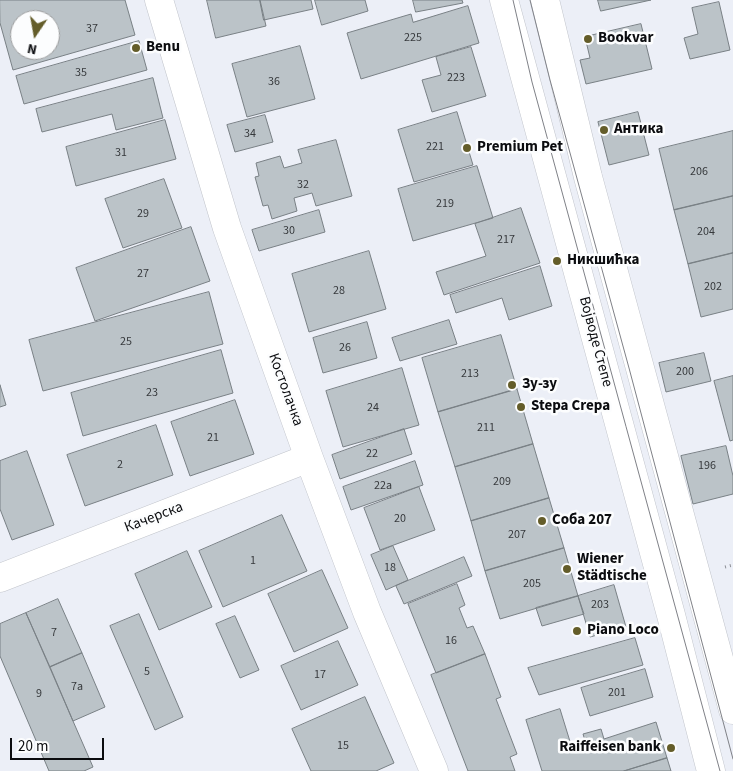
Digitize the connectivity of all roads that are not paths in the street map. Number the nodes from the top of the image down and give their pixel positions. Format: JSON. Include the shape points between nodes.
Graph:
{"nodes":[{"id":1,"x":159,"y":0,"type":"edge"},
{"id":2,"x":504,"y":0,"type":"edge"},
{"id":3,"x":545,"y":0,"type":"edge"},
{"id":4,"x":309,"y":458,"type":"junction"},
{"id":5,"x":0,"y":578,"type":"edge"},
{"id":6,"x":733,"y":710,"type":"edge"},
{"id":7,"x":434,"y":771,"type":"edge"},
{"id":8,"x":710,"y":771,"type":"edge"}],
"edges":[{"from":1,"to":4,"type":"main road","name":"Костолачка","via":[[227,228]]},
{"from":2,"to":8,"type":"main road","name":"Војводе Степе"},
{"from":3,"to":6,"type":"main road","via":[[588,178]]},
{"from":4,"to":5,"type":"main road","name":"Качерска"},
{"from":4,"to":7,"type":"main road","name":"Костолачка","via":[[367,612]]}]}
